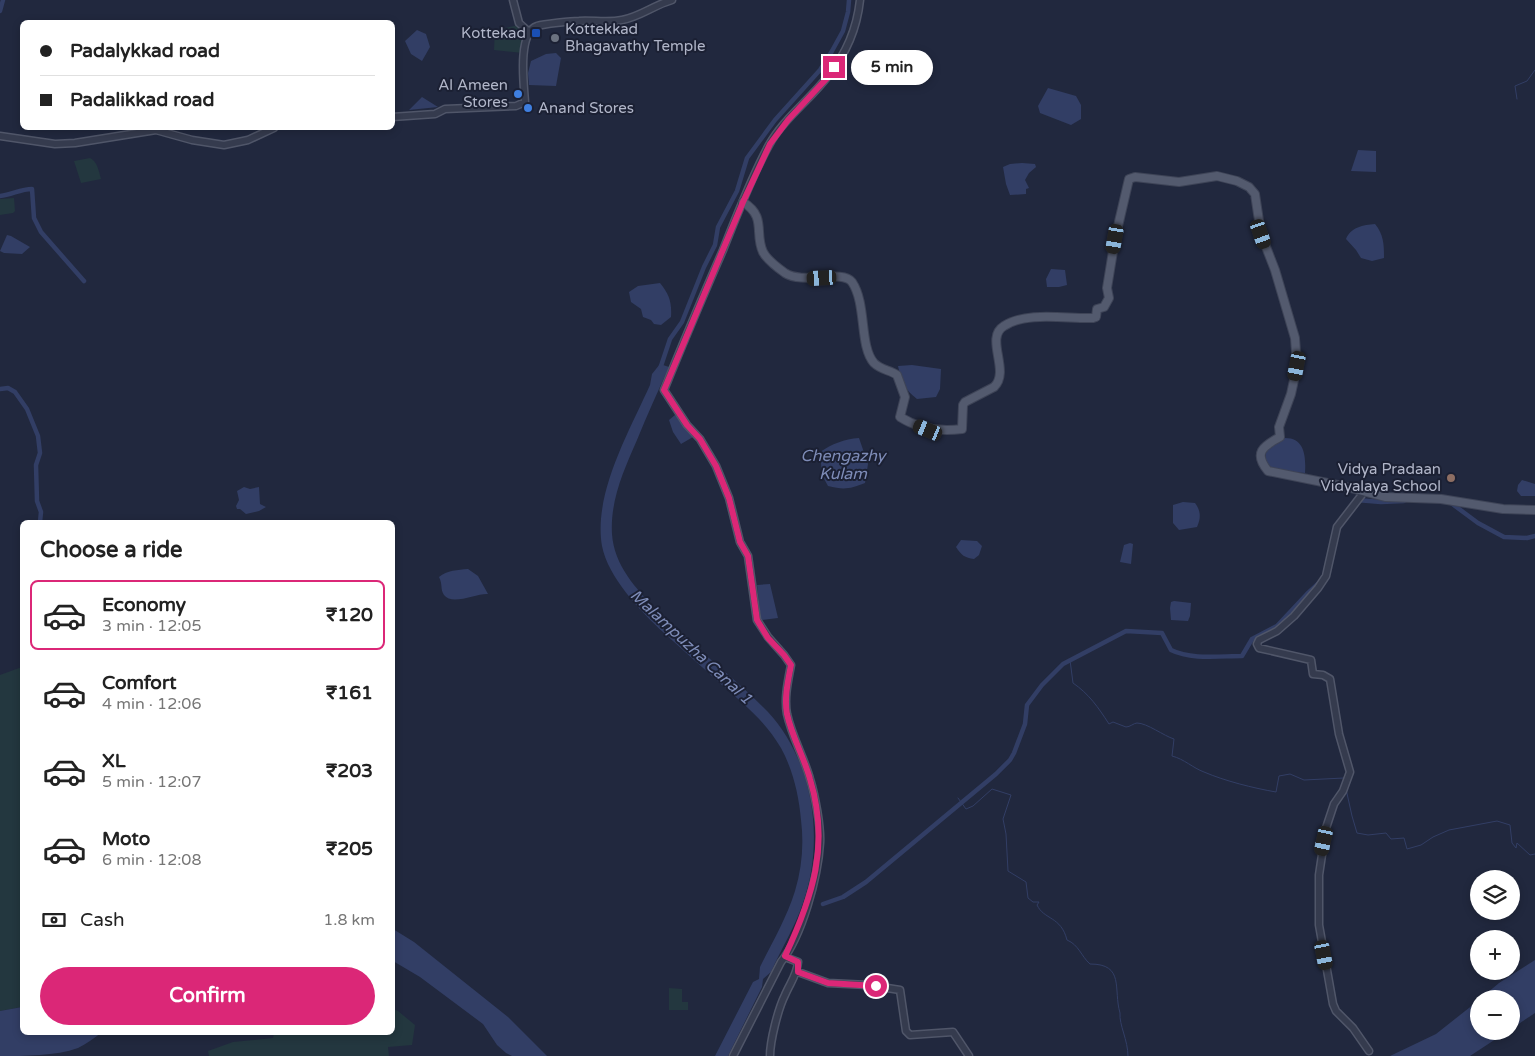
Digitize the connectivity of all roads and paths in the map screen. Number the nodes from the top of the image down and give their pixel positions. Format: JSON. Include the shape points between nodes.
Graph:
{"nodes":[{"id":1,"x":513,"y":0,"type":"edge"},
{"id":2,"x":672,"y":0,"type":"edge"},
{"id":3,"x":860,"y":0,"type":"edge"},
{"id":4,"x":529,"y":32,"type":"junction"},
{"id":5,"x":395,"y":117,"type":"edge"},
{"id":6,"x":156,"y":130,"type":"edge"},
{"id":7,"x":156,"y":130,"type":"edge"},
{"id":8,"x":270,"y":130,"type":"edge"},
{"id":9,"x":0,"y":136,"type":"edge"},
{"id":10,"x":743,"y":202,"type":"junction"},
{"id":11,"x":1363,"y":494,"type":"junction"},
{"id":12,"x":1535,"y":510,"type":"edge"},
{"id":13,"x":785,"y":956,"type":"junction"},
{"id":14,"x":798,"y":972,"type":"junction"},
{"id":15,"x":1369,"y":1051,"type":"dead end"},
{"id":16,"x":733,"y":1056,"type":"edge"},
{"id":17,"x":770,"y":1056,"type":"edge"},
{"id":18,"x":969,"y":1056,"type":"edge"}],
"edges":[{"from":1,"to":4,"type":"street","via":[[519,23]]},
{"from":2,"to":4,"type":"street","via":[[620,21],[536,26]]},
{"from":3,"to":10,"type":"street","via":[[853,34],[841,57],[828,77],[770,144]]},
{"from":4,"to":5,"type":"street","via":[[523,71],[525,102],[516,106],[445,109],[434,114]]},
{"from":6,"to":8,"type":"street","via":[[224,145],[248,140]]},
{"from":7,"to":9,"type":"street","via":[[55,144]]},
{"from":10,"to":11,"type":"main road","via":[[756,216],[762,251],[786,274],[799,278],[844,278],[852,282],[870,356],[880,368],[897,375],[905,395],[900,417],[928,430],[945,431],[962,429],[965,402],[998,383],[1001,370],[997,336],[1002,327],[1015,320],[1094,318],[1097,310],[1105,306],[1109,298],[1107,288],[1115,239],[1129,179],[1179,182],[1213,176],[1237,181],[1255,194],[1261,234],[1295,338],[1297,366],[1279,427],[1280,437],[1263,448],[1260,460],[1268,471],[1347,487]]},
{"from":10,"to":13,"type":"street","via":[[664,390],[716,466],[729,498],[740,542],[748,556],[757,620],[791,665],[786,689],[787,713],[811,780],[820,842],[816,872],[802,921]]},
{"from":11,"to":12,"type":"main road"},
{"from":11,"to":15,"type":"street","via":[[1337,527],[1326,576],[1318,588],[1294,616],[1257,644],[1259,648],[1311,660],[1312,674],[1330,679],[1339,734],[1350,772],[1334,804],[1323,845],[1319,925],[1332,1004]]},
{"from":13,"to":14,"type":"street","via":[[798,962]]},
{"from":13,"to":16,"type":"street"},
{"from":14,"to":17,"type":"street","via":[[784,996]]},
{"from":14,"to":18,"type":"street","via":[[828,983],[900,990],[906,1031],[910,1036],[953,1032]]}]}
